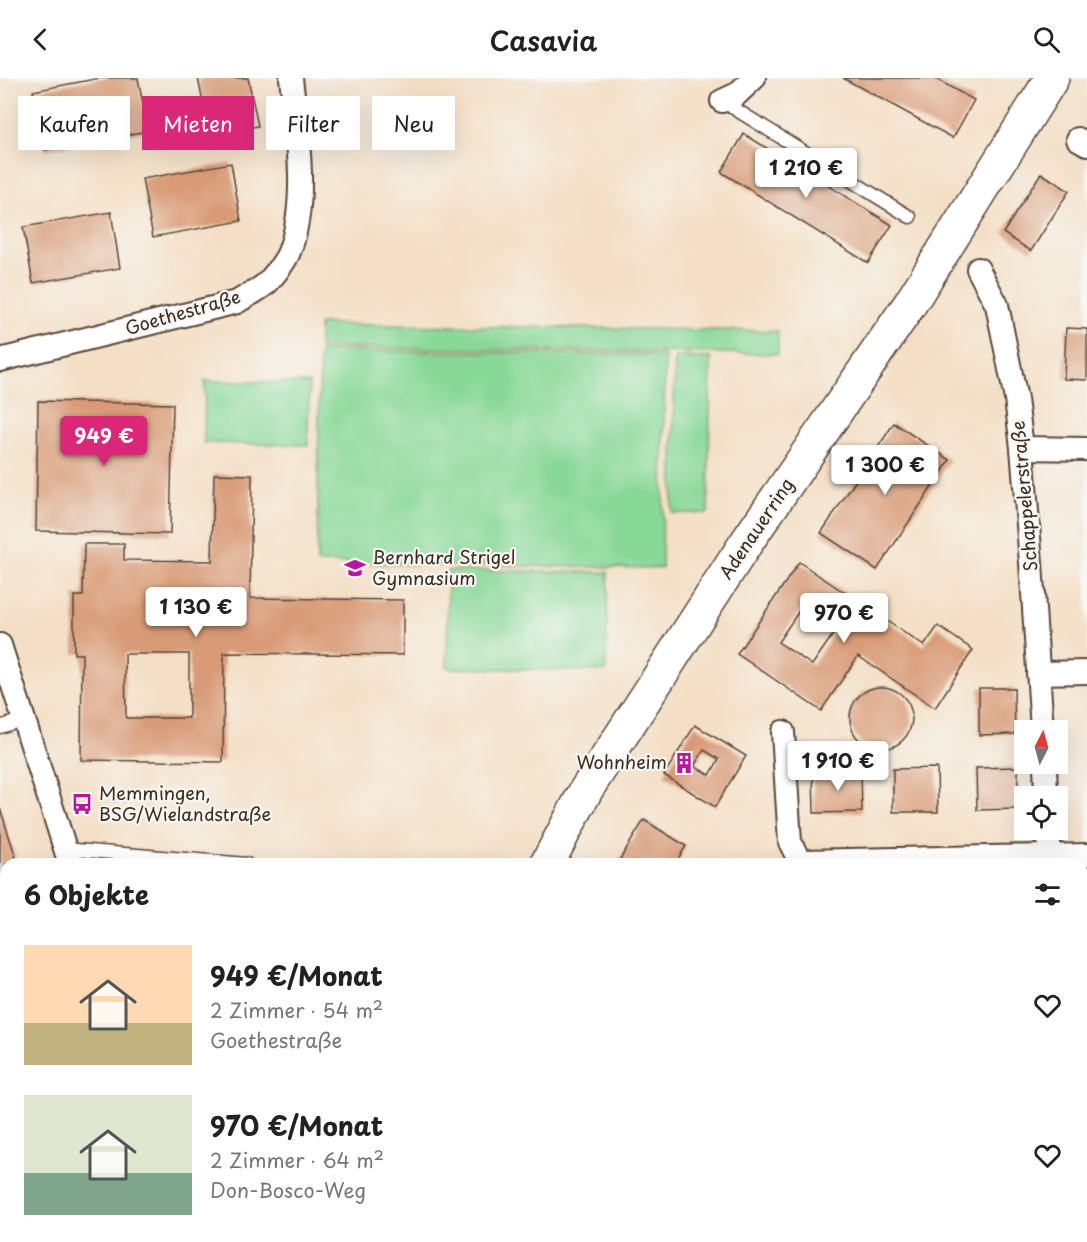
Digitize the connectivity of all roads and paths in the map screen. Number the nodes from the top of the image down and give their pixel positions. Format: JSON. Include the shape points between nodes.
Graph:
{"nodes":[{"id":1,"x":291,"y":78,"type":"edge"},
{"id":2,"x":754,"y":78,"type":"edge"},
{"id":3,"x":1052,"y":78,"type":"edge"},
{"id":4,"x":722,"y":101,"type":"joint"},
{"id":5,"x":910,"y":217,"type":"dead end"},
{"id":6,"x":978,"y":269,"type":"dead end"},
{"id":7,"x":0,"y":360,"type":"edge"},
{"id":8,"x":1022,"y":448,"type":"junction"},
{"id":9,"x":1087,"y":448,"type":"edge"},
{"id":10,"x":0,"y":645,"type":"edge"},
{"id":11,"x":1087,"y":672,"type":"edge"},
{"id":12,"x":1038,"y":673,"type":"junction"},
{"id":13,"x":24,"y":719,"type":"junction"},
{"id":14,"x":1041,"y":720,"type":"edge"},
{"id":15,"x":0,"y":727,"type":"edge"},
{"id":16,"x":783,"y":732,"type":"dead end"},
{"id":17,"x":1049,"y":840,"type":"edge"},
{"id":18,"x":1087,"y":855,"type":"edge"},
{"id":19,"x":67,"y":856,"type":"edge"},
{"id":20,"x":1050,"y":856,"type":"junction"},
{"id":21,"x":112,"y":858,"type":"edge"},
{"id":22,"x":550,"y":858,"type":"edge"},
{"id":23,"x":798,"y":858,"type":"edge"},
{"id":24,"x":979,"y":858,"type":"edge"}],
"edges":[{"from":1,"to":7,"type":"street","name":"Goethestraße","via":[[297,132],[298,224],[288,255],[267,283],[237,302]]},
{"from":2,"to":4,"type":"street","via":[[737,94]]},
{"from":3,"to":22,"type":"main road","name":"Adenauerring","via":[[910,304],[744,546],[586,790]]},
{"from":4,"to":5,"type":"lane"},
{"from":6,"to":8,"type":"street","name":"Schappelerstraße","via":[[993,296],[1002,325]]},
{"from":8,"to":9,"type":"street"},
{"from":8,"to":12,"type":"street","name":"Schappelerstraße"},
{"from":10,"to":13,"type":"street"},
{"from":11,"to":12,"type":"street"},
{"from":12,"to":14,"type":"street","name":"Schappelerstraße"},
{"from":13,"to":15,"type":"lane"},
{"from":13,"to":19,"type":"street"},
{"from":16,"to":23,"type":"street","via":[[790,842]]},
{"from":17,"to":20,"type":"street"},
{"from":18,"to":20,"type":"street"},
{"from":19,"to":21,"type":"lane"},
{"from":20,"to":24,"type":"street"}]}
